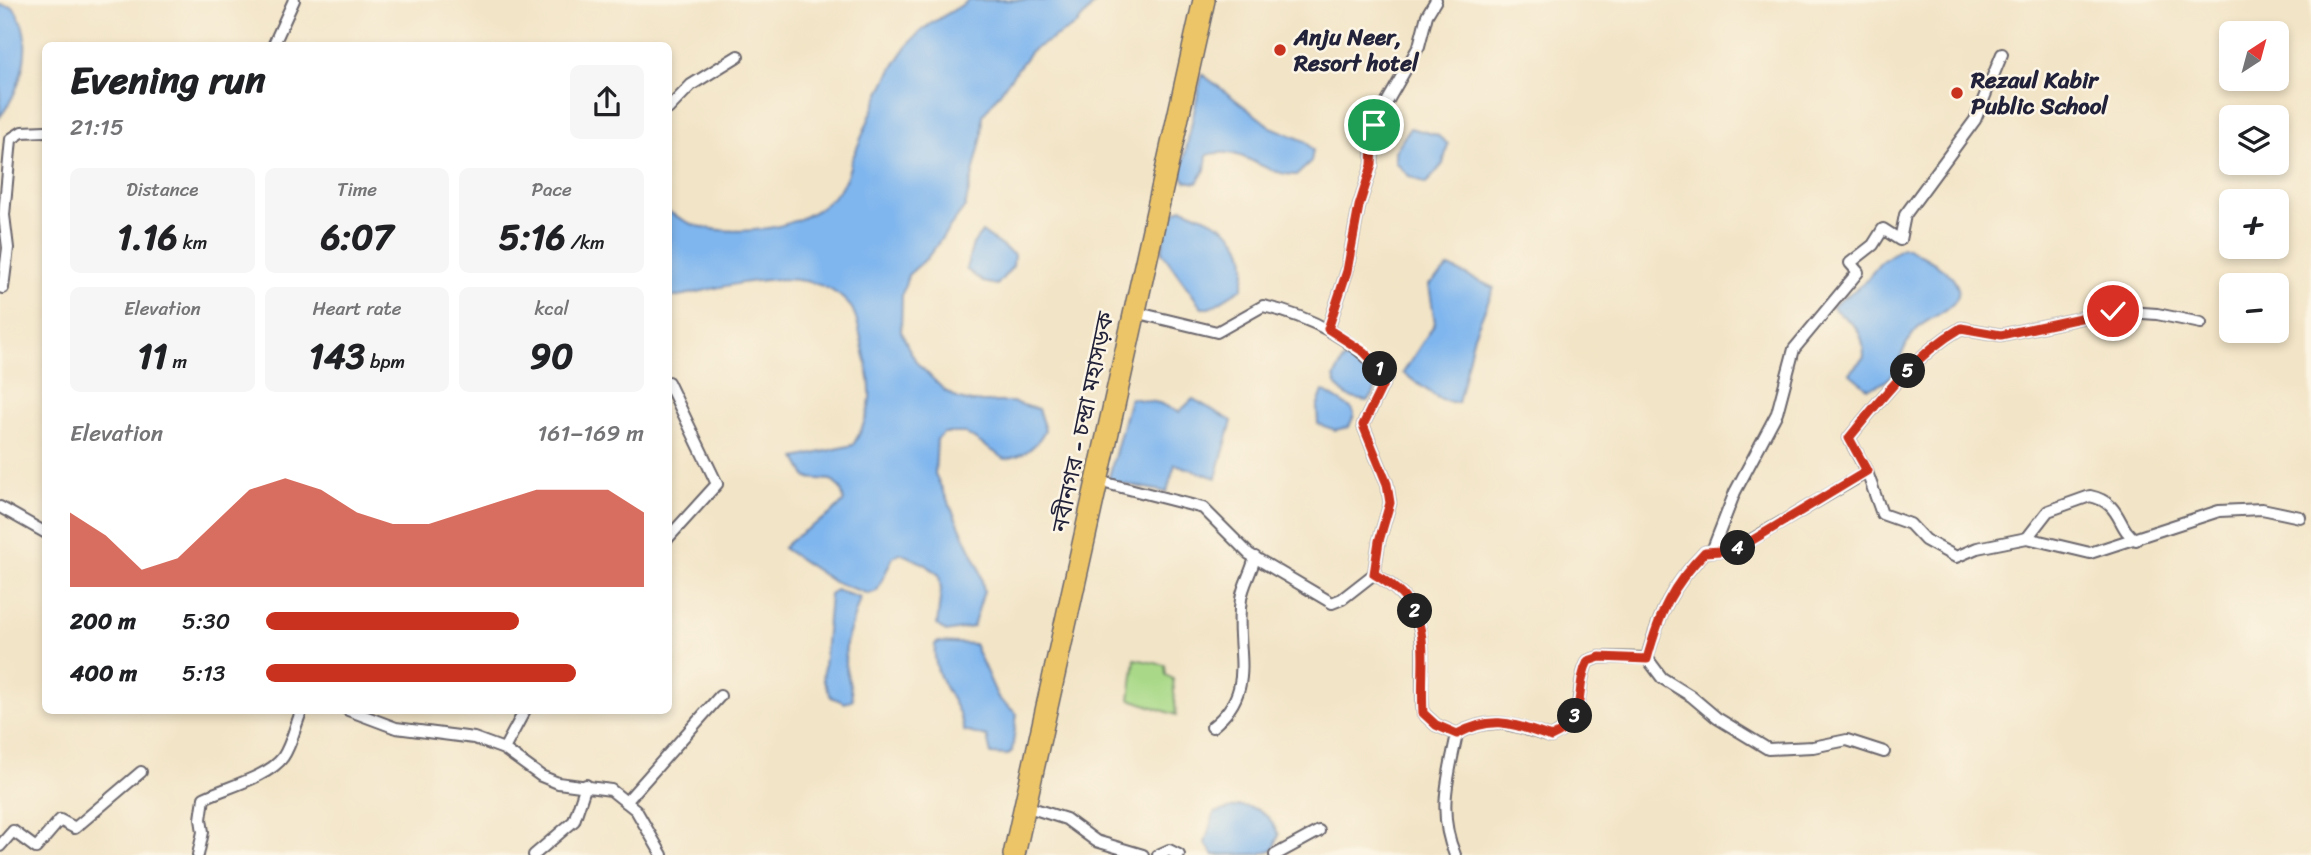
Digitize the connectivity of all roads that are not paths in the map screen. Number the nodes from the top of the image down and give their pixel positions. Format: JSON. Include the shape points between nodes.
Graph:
{"nodes":[{"id":1,"x":294,"y":0,"type":"edge"},
{"id":2,"x":1190,"y":0,"type":"edge"},
{"id":3,"x":1204,"y":0,"type":"edge"},
{"id":4,"x":1436,"y":0,"type":"edge"},
{"id":5,"x":275,"y":42,"type":"edge"},
{"id":6,"x":2002,"y":54,"type":"dead end"},
{"id":7,"x":737,"y":55,"type":"dead end"},
{"id":8,"x":672,"y":105,"type":"edge"},
{"id":9,"x":42,"y":131,"type":"edge"},
{"id":10,"x":0,"y":287,"type":"edge"},
{"id":11,"x":1134,"y":312,"type":"junction"},
{"id":12,"x":2201,"y":323,"type":"dead end"},
{"id":13,"x":1328,"y":329,"type":"junction"},
{"id":14,"x":672,"y":391,"type":"edge"},
{"id":15,"x":1867,"y":471,"type":"junction"},
{"id":16,"x":1098,"y":481,"type":"junction"},
{"id":17,"x":0,"y":508,"type":"edge"},
{"id":18,"x":2300,"y":517,"type":"dead end"},
{"id":19,"x":42,"y":531,"type":"edge"},
{"id":20,"x":672,"y":534,"type":"edge"},
{"id":21,"x":2027,"y":538,"type":"junction"},
{"id":22,"x":2136,"y":540,"type":"junction"},
{"id":23,"x":1712,"y":551,"type":"junction"},
{"id":24,"x":1255,"y":557,"type":"junction"},
{"id":25,"x":1374,"y":574,"type":"junction"},
{"id":26,"x":1647,"y":659,"type":"junction"},
{"id":27,"x":720,"y":696,"type":"dead end"},
{"id":28,"x":300,"y":714,"type":"edge"},
{"id":29,"x":359,"y":714,"type":"edge"},
{"id":30,"x":523,"y":714,"type":"edge"},
{"id":31,"x":1212,"y":727,"type":"dead end"},
{"id":32,"x":1457,"y":734,"type":"junction"},
{"id":33,"x":504,"y":750,"type":"junction"},
{"id":34,"x":1884,"y":752,"type":"dead end"},
{"id":35,"x":141,"y":772,"type":"dead end"},
{"id":36,"x":586,"y":785,"type":"junction"},
{"id":37,"x":626,"y":802,"type":"junction"},
{"id":38,"x":1025,"y":806,"type":"junction"},
{"id":39,"x":1319,"y":831,"type":"dead end"},
{"id":40,"x":0,"y":846,"type":"edge"},
{"id":41,"x":198,"y":855,"type":"edge"},
{"id":42,"x":534,"y":855,"type":"edge"},
{"id":43,"x":662,"y":855,"type":"edge"},
{"id":44,"x":1001,"y":855,"type":"edge"},
{"id":45,"x":1014,"y":855,"type":"edge"},
{"id":46,"x":1143,"y":855,"type":"edge"},
{"id":47,"x":1158,"y":855,"type":"edge"},
{"id":48,"x":1179,"y":855,"type":"edge"},
{"id":49,"x":1275,"y":855,"type":"edge"},
{"id":50,"x":1455,"y":855,"type":"edge"}],
"edges":[{"from":1,"to":5,"type":"street"},
{"from":2,"to":44,"type":"highway","name":"নবীনগর - চন্দ্রা মহাসড়ক"},
{"from":3,"to":11,"type":"highway","name":"নবীনগর - চন্দ্রা মহাসড়ক"},
{"from":4,"to":13,"type":"street","via":[[1419,46],[1374,125],[1372,165]]},
{"from":6,"to":23,"type":"street","via":[[1975,120],[1905,215],[1900,240],[1884,229],[1873,245],[1850,263],[1858,272],[1852,282],[1794,349],[1777,413],[1735,492]]},
{"from":7,"to":8,"type":"street","via":[[691,85]]},
{"from":9,"to":10,"type":"street","via":[[22,132],[11,139],[4,215],[8,248]]},
{"from":11,"to":13,"type":"street","via":[[1217,332],[1263,306]]},
{"from":11,"to":16,"type":"highway","name":"নবীনগর - চন্দ্রা মহাসড়ক"},
{"from":12,"to":15,"type":"street","via":[[2113,311],[2001,335],[1961,328],[1915,364],[1849,438]]},
{"from":13,"to":25,"type":"street","via":[[1364,352],[1387,376],[1363,425],[1390,503]]},
{"from":14,"to":20,"type":"street","via":[[718,484]]},
{"from":15,"to":21,"type":"street","via":[[1882,514],[1910,524],[1947,554],[1956,557]]},
{"from":15,"to":23,"type":"street","via":[[1736,550]]},
{"from":16,"to":24,"type":"street","via":[[1203,508]]},
{"from":16,"to":38,"type":"highway","name":"নবীনগর - চন্দ্রা মহাসড়ক"},
{"from":17,"to":19,"type":"street"},
{"from":18,"to":22,"type":"street","via":[[2241,508],[2219,511]]},
{"from":21,"to":22,"type":"street","via":[[2090,553]]},
{"from":21,"to":22,"type":"street","via":[[2048,511],[2090,496],[2113,508],[2128,535]]},
{"from":23,"to":26,"type":"street","via":[[1705,552],[1672,589]]},
{"from":24,"to":25,"type":"street","via":[[1332,603]]},
{"from":24,"to":31,"type":"street","via":[[1241,597],[1240,684],[1230,713]]},
{"from":25,"to":32,"type":"street","via":[[1396,590],[1421,621],[1423,713]]},
{"from":26,"to":32,"type":"street","via":[[1592,657],[1582,671],[1583,691],[1574,718],[1551,737],[1512,724],[1485,722]]},
{"from":26,"to":34,"type":"street","via":[[1662,678],[1768,749],[1847,740]]},
{"from":27,"to":37,"type":"street"},
{"from":28,"to":41,"type":"street","via":[[277,763],[204,798],[204,832]]},
{"from":29,"to":33,"type":"street","via":[[396,728],[474,738]]},
{"from":30,"to":33,"type":"street"},
{"from":32,"to":50,"type":"street","via":[[1444,811],[1445,831]]},
{"from":33,"to":36,"type":"street","via":[[541,776],[558,783]]},
{"from":35,"to":40,"type":"street","via":[[75,828],[60,820],[36,848],[13,831]]},
{"from":36,"to":37,"type":"street","via":[[611,790]]},
{"from":36,"to":42,"type":"street","via":[[574,821]]},
{"from":37,"to":43,"type":"street","via":[[636,810]]},
{"from":38,"to":45,"type":"highway","name":"নবীনগর - চন্দ্রা মহাসড়ক"},
{"from":38,"to":46,"type":"street","via":[[1066,819],[1096,841]]},
{"from":39,"to":49,"type":"street"},
{"from":47,"to":48,"type":"street","via":[[1169,850]]}]}
